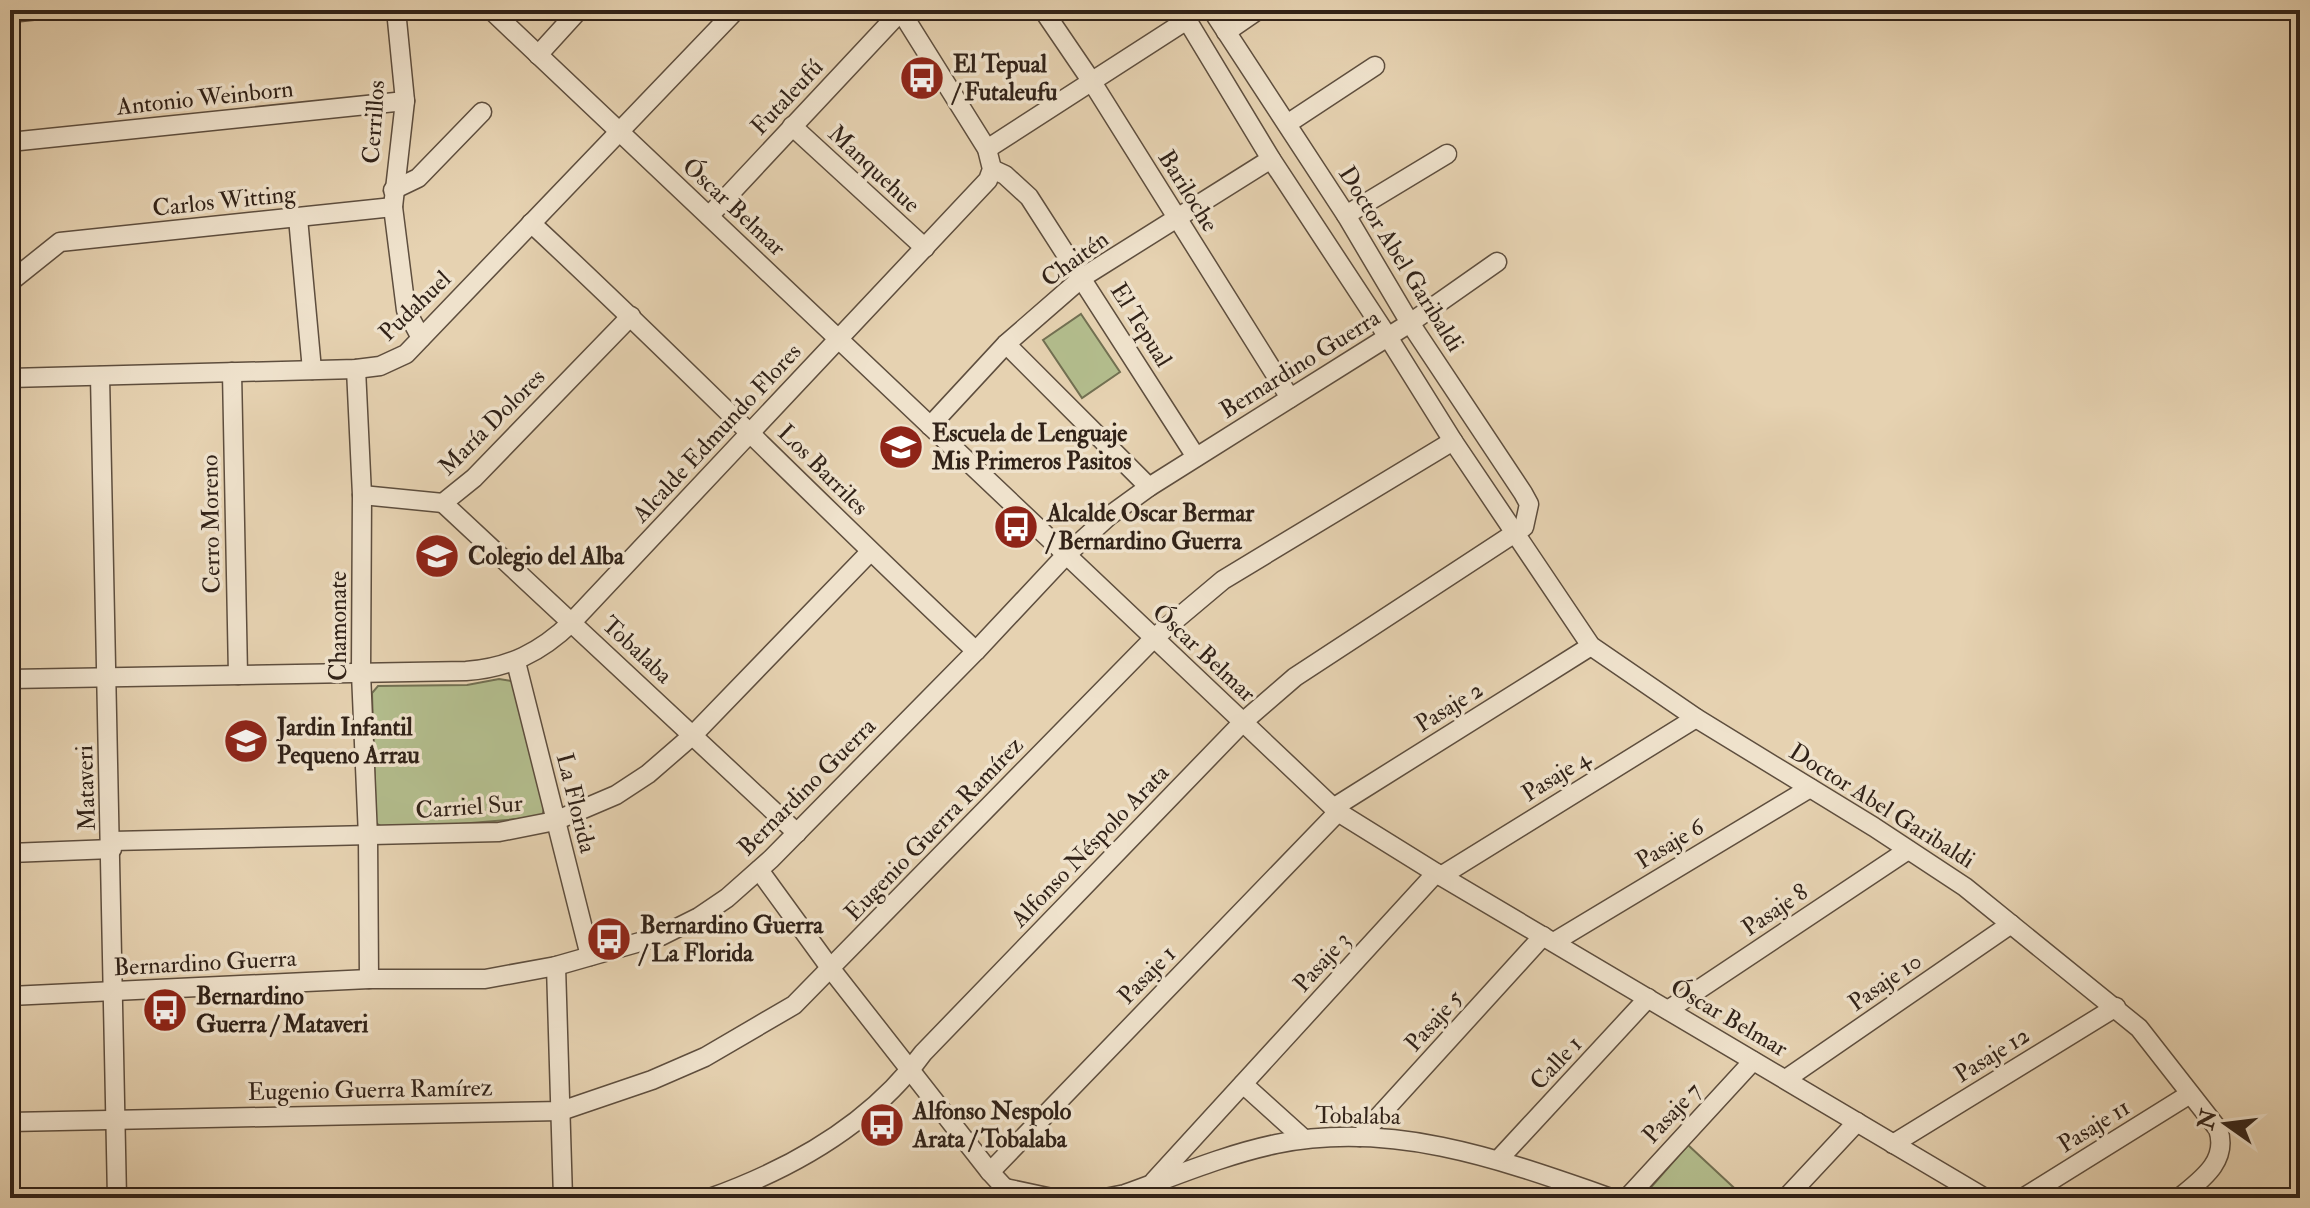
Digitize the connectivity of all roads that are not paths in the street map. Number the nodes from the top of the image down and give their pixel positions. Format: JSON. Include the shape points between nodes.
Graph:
{"nodes":[{"id":1,"x":38,"y":10,"type":"edge"},
{"id":2,"x":396,"y":10,"type":"edge"},
{"id":3,"x":491,"y":10,"type":"edge"},
{"id":4,"x":579,"y":10,"type":"edge"},
{"id":5,"x":736,"y":10,"type":"edge"},
{"id":6,"x":1043,"y":10,"type":"edge"},
{"id":7,"x":1212,"y":10,"type":"edge"},
{"id":8,"x":1258,"y":10,"type":"edge"},
{"id":9,"x":900,"y":11,"type":"edge"},
{"id":10,"x":10,"y":13,"type":"edge"},
{"id":11,"x":1184,"y":15,"type":"edge"},
{"id":12,"x":1226,"y":32,"type":"junction"},
{"id":13,"x":538,"y":55,"type":"junction"},
{"id":14,"x":1375,"y":66,"type":"dead end"},
{"id":15,"x":1092,"y":82,"type":"junction"},
{"id":16,"x":405,"y":101,"type":"junction"},
{"id":17,"x":482,"y":112,"type":"dead end"},
{"id":18,"x":1287,"y":124,"type":"junction"},
{"id":19,"x":792,"y":126,"type":"junction"},
{"id":20,"x":619,"y":132,"type":"junction"},
{"id":21,"x":10,"y":142,"type":"edge"},
{"id":22,"x":987,"y":149,"type":"junction"},
{"id":23,"x":1447,"y":154,"type":"dead end"},
{"id":24,"x":1271,"y":159,"type":"junction"},
{"id":25,"x":992,"y":169,"type":"junction"},
{"id":26,"x":393,"y":199,"type":"junction"},
{"id":27,"x":1346,"y":215,"type":"junction"},
{"id":28,"x":709,"y":216,"type":"junction"},
{"id":29,"x":298,"y":218,"type":"junction"},
{"id":30,"x":1178,"y":219,"type":"junction"},
{"id":31,"x":531,"y":223,"type":"junction"},
{"id":32,"x":925,"y":248,"type":"junction"},
{"id":33,"x":1497,"y":262,"type":"dead end"},
{"id":34,"x":1083,"y":277,"type":"junction"},
{"id":35,"x":10,"y":282,"type":"edge"},
{"id":36,"x":631,"y":316,"type":"junction"},
{"id":37,"x":1410,"y":323,"type":"junction"},
{"id":38,"x":1388,"y":337,"type":"junction"},
{"id":39,"x":421,"y":338,"type":"junction"},
{"id":40,"x":839,"y":339,"type":"junction"},
{"id":41,"x":1006,"y":344,"type":"junction"},
{"id":42,"x":356,"y":369,"type":"junction"},
{"id":43,"x":312,"y":370,"type":"junction"},
{"id":44,"x":232,"y":372,"type":"junction"},
{"id":45,"x":100,"y":376,"type":"junction"},
{"id":46,"x":10,"y":378,"type":"edge"},
{"id":47,"x":1290,"y":398,"type":"junction"},
{"id":48,"x":930,"y":426,"type":"junction"},
{"id":49,"x":751,"y":432,"type":"junction"},
{"id":50,"x":1453,"y":441,"type":"junction"},
{"id":51,"x":1196,"y":457,"type":"junction"},
{"id":52,"x":1149,"y":487,"type":"junction"},
{"id":53,"x":362,"y":495,"type":"junction"},
{"id":54,"x":443,"y":503,"type":"junction"},
{"id":55,"x":1515,"y":535,"type":"junction"},
{"id":56,"x":870,"y":552,"type":"junction"},
{"id":57,"x":1066,"y":555,"type":"junction"},
{"id":58,"x":572,"y":622,"type":"junction"},
{"id":59,"x":1154,"y":638,"type":"junction"},
{"id":60,"x":1591,"y":646,"type":"junction"},
{"id":61,"x":976,"y":651,"type":"junction"},
{"id":62,"x":516,"y":662,"type":"junction"},
{"id":63,"x":361,"y":673,"type":"junction"},
{"id":64,"x":238,"y":675,"type":"junction"},
{"id":65,"x":107,"y":678,"type":"junction"},
{"id":66,"x":10,"y":679,"type":"edge"},
{"id":67,"x":1696,"y":718,"type":"junction"},
{"id":68,"x":1243,"y":722,"type":"junction"},
{"id":69,"x":693,"y":735,"type":"junction"},
{"id":70,"x":1810,"y":788,"type":"junction"},
{"id":71,"x":1336,"y":810,"type":"junction"},
{"id":72,"x":555,"y":821,"type":"junction"},
{"id":73,"x":797,"y":833,"type":"junction"},
{"id":74,"x":368,"y":837,"type":"junction"},
{"id":75,"x":112,"y":845,"type":"junction"},
{"id":76,"x":1908,"y":850,"type":"junction"},
{"id":77,"x":10,"y":853,"type":"edge"},
{"id":78,"x":759,"y":870,"type":"junction"},
{"id":79,"x":1438,"y":874,"type":"junction"},
{"id":80,"x":2011,"y":924,"type":"junction"},
{"id":81,"x":1548,"y":939,"type":"junction"},
{"id":82,"x":590,"y":956,"type":"junction"},
{"id":83,"x":556,"y":966,"type":"junction"},
{"id":84,"x":831,"y":969,"type":"junction"},
{"id":85,"x":369,"y":979,"type":"junction"},
{"id":86,"x":114,"y":991,"type":"junction"},
{"id":87,"x":10,"y":996,"type":"edge"},
{"id":88,"x":1648,"y":998,"type":"junction"},
{"id":89,"x":2116,"y":1007,"type":"junction"},
{"id":90,"x":1668,"y":1010,"type":"junction"},
{"id":91,"x":1753,"y":1061,"type":"junction"},
{"id":92,"x":911,"y":1070,"type":"junction"},
{"id":93,"x":1786,"y":1079,"type":"junction"},
{"id":94,"x":1243,"y":1084,"type":"junction"},
{"id":95,"x":2190,"y":1094,"type":"junction"},
{"id":96,"x":561,"y":1111,"type":"junction"},
{"id":97,"x":115,"y":1120,"type":"junction"},
{"id":98,"x":10,"y":1122,"type":"edge"},
{"id":99,"x":1857,"y":1122,"type":"junction"},
{"id":100,"x":1360,"y":1137,"type":"junction"},
{"id":101,"x":1304,"y":1139,"type":"junction"},
{"id":102,"x":1893,"y":1144,"type":"junction"},
{"id":103,"x":1499,"y":1159,"type":"junction"},
{"id":104,"x":990,"y":1172,"type":"junction"},
{"id":105,"x":1152,"y":1184,"type":"junction"},
{"id":106,"x":1961,"y":1184,"type":"junction"},
{"id":107,"x":1010,"y":1193,"type":"edge"},
{"id":108,"x":117,"y":1198,"type":"edge"},
{"id":109,"x":563,"y":1198,"type":"edge"},
{"id":110,"x":710,"y":1198,"type":"edge"},
{"id":111,"x":1052,"y":1198,"type":"edge"},
{"id":112,"x":1105,"y":1198,"type":"edge"},
{"id":113,"x":1611,"y":1198,"type":"edge"},
{"id":114,"x":1627,"y":1198,"type":"edge"},
{"id":115,"x":1786,"y":1198,"type":"edge"},
{"id":116,"x":1948,"y":1198,"type":"edge"},
{"id":117,"x":1985,"y":1198,"type":"edge"},
{"id":118,"x":2023,"y":1198,"type":"edge"},
{"id":119,"x":2179,"y":1198,"type":"edge"}],
"edges":[{"from":1,"to":10,"type":"street"},
{"from":2,"to":16,"type":"street","name":"Cerrillos"},
{"from":3,"to":13,"type":"street","name":"Óscar Belmar"},
{"from":4,"to":13,"type":"street"},
{"from":5,"to":20,"type":"street","name":"Pudahuel"},
{"from":6,"to":15,"type":"street","name":"Bariloche"},
{"from":7,"to":12,"type":"street","name":"Doctor Abel Garibaldi"},
{"from":8,"to":12,"type":"street"},
{"from":9,"to":19,"type":"street","name":"Futaleufú"},
{"from":9,"to":22,"type":"street"},
{"from":11,"to":15,"type":"street"},
{"from":11,"to":24,"type":"street","name":"Doctor Abel Garibaldi"},
{"from":12,"to":18,"type":"street","name":"Doctor Abel Garibaldi"},
{"from":13,"to":20,"type":"street","name":"Óscar Belmar"},
{"from":14,"to":18,"type":"street"},
{"from":15,"to":22,"type":"street"},
{"from":15,"to":30,"type":"street","name":"Bariloche"},
{"from":16,"to":21,"type":"street","name":"Antonio Weinborn"},
{"from":16,"to":26,"type":"street","name":"Cerrillos"},
{"from":17,"to":26,"type":"street","name":"Cerrillos"},
{"from":18,"to":27,"type":"street","name":"Doctor Abel Garibaldi"},
{"from":19,"to":28,"type":"street","name":"Futaleufú"},
{"from":19,"to":32,"type":"street","name":"Manquehue"},
{"from":20,"to":28,"type":"street","name":"Óscar Belmar"},
{"from":20,"to":31,"type":"street","name":"Pudahuel"},
{"from":22,"to":25,"type":"street"},
{"from":23,"to":27,"type":"street"},
{"from":24,"to":30,"type":"street","name":"Chaitén"},
{"from":24,"to":38,"type":"street","name":"Doctor Abel Garibaldi"},
{"from":25,"to":32,"type":"street","name":"Alcalde Edmundo Flores","via":[[984,186]]},
{"from":25,"to":34,"type":"street","name":"El Tepual","via":[[1029,197]]},
{"from":26,"to":29,"type":"street","name":"Carlos Witting"},
{"from":26,"to":39,"type":"street","name":"Cerrillos","via":[[406,310]]},
{"from":27,"to":37,"type":"street","name":"Doctor Abel Garibaldi"},
{"from":28,"to":40,"type":"street","name":"Óscar Belmar"},
{"from":29,"to":35,"type":"street","name":"Carlos Witting","via":[[60,242]]},
{"from":29,"to":43,"type":"street"},
{"from":30,"to":34,"type":"street","name":"Chaitén"},
{"from":30,"to":47,"type":"street","name":"Bariloche"},
{"from":31,"to":36,"type":"street","name":"Los Barriles"},
{"from":31,"to":39,"type":"street","name":"Pudahuel"},
{"from":32,"to":40,"type":"street","name":"Alcalde Edmundo Flores"},
{"from":33,"to":37,"type":"street","name":"Bernardino Guerra"},
{"from":34,"to":41,"type":"street","name":"Chaitén"},
{"from":34,"to":51,"type":"street","name":"El Tepual"},
{"from":36,"to":49,"type":"street","name":"Los Barriles"},
{"from":36,"to":54,"type":"street","name":"María Dolores","via":[[474,478]]},
{"from":37,"to":38,"type":"street","name":"Bernardino Guerra"},
{"from":37,"to":55,"type":"street","name":"Doctor Abel Garibaldi","via":[[1529,504],[1524,527]]},
{"from":38,"to":47,"type":"street","name":"Bernardino Guerra"},
{"from":38,"to":50,"type":"street","name":"Doctor Abel Garibaldi"},
{"from":39,"to":42,"type":"street","name":"Pudahuel","via":[[392,362]]},
{"from":40,"to":48,"type":"street","name":"Óscar Belmar"},
{"from":40,"to":49,"type":"street","name":"Alcalde Edmundo Flores"},
{"from":41,"to":48,"type":"street","name":"Chaitén"},
{"from":41,"to":52,"type":"street"},
{"from":42,"to":43,"type":"street","name":"Pudahuel"},
{"from":42,"to":53,"type":"street","name":"Chamonate"},
{"from":43,"to":44,"type":"street","name":"Pudahuel"},
{"from":44,"to":45,"type":"street","name":"Pudahuel"},
{"from":44,"to":64,"type":"street","name":"Cerro Moreno"},
{"from":45,"to":46,"type":"street","name":"Pudahuel"},
{"from":45,"to":65,"type":"street","name":"Mataveri"},
{"from":47,"to":51,"type":"street","name":"Bernardino Guerra"},
{"from":48,"to":57,"type":"street","name":"Óscar Belmar"},
{"from":49,"to":56,"type":"street","name":"Los Barriles"},
{"from":49,"to":58,"type":"street","name":"Alcalde Edmundo Flores"},
{"from":50,"to":55,"type":"street","name":"Doctor Abel Garibaldi"},
{"from":50,"to":59,"type":"street","name":"Eugenio Guerra Ramírez","via":[[1223,580]]},
{"from":51,"to":52,"type":"street","name":"Bernardino Guerra"},
{"from":52,"to":57,"type":"street","name":"Bernardino Guerra"},
{"from":53,"to":54,"type":"street","name":"María Dolores"},
{"from":53,"to":63,"type":"street","name":"Chamonate"},
{"from":54,"to":58,"type":"street","name":"Tobalaba"},
{"from":55,"to":60,"type":"street","name":"Doctor Abel Garibaldi"},
{"from":55,"to":68,"type":"street","name":"Alfonso Néspolo Arata","via":[[1295,677]]},
{"from":56,"to":61,"type":"street","name":"Los Barriles"},
{"from":56,"to":69,"type":"street","name":"Carriel Sur"},
{"from":57,"to":59,"type":"street","name":"Óscar Belmar"},
{"from":57,"to":61,"type":"street","name":"Bernardino Guerra"},
{"from":58,"to":62,"type":"street","name":"Alcalde Edmundo Flores"},
{"from":58,"to":69,"type":"street","name":"Tobalaba"},
{"from":59,"to":68,"type":"street","name":"Óscar Belmar"},
{"from":59,"to":84,"type":"street","name":"Eugenio Guerra Ramírez"},
{"from":60,"to":67,"type":"street","name":"Doctor Abel Garibaldi"},
{"from":60,"to":71,"type":"street","name":"Pasaje 2"},
{"from":61,"to":73,"type":"street","name":"Bernardino Guerra"},
{"from":62,"to":63,"type":"street","name":"Alcalde Edmundo Flores","via":[[483,670]]},
{"from":62,"to":72,"type":"street","name":"La Florida"},
{"from":63,"to":64,"type":"street","name":"Alcalde Edmundo Flores"},
{"from":63,"to":74,"type":"street","name":"Chamonate"},
{"from":64,"to":65,"type":"street","name":"Alcalde Edmundo Flores"},
{"from":65,"to":66,"type":"street","name":"Alcalde Edmundo Flores"},
{"from":65,"to":75,"type":"street","name":"Mataveri"},
{"from":67,"to":70,"type":"street","name":"Doctor Abel Garibaldi"},
{"from":67,"to":79,"type":"street","name":"Pasaje 4"},
{"from":68,"to":71,"type":"street","name":"Óscar Belmar"},
{"from":68,"to":92,"type":"street","name":"Alfonso Néspolo Arata"},
{"from":69,"to":72,"type":"street","name":"Carriel Sur","via":[[616,795]]},
{"from":69,"to":73,"type":"street","name":"Tobalaba"},
{"from":70,"to":76,"type":"street","name":"Doctor Abel Garibaldi"},
{"from":70,"to":81,"type":"street","name":"Pasaje 6"},
{"from":71,"to":79,"type":"street","name":"Óscar Belmar"},
{"from":71,"to":104,"type":"street","name":"Pasaje 1"},
{"from":72,"to":74,"type":"street","name":"Carriel Sur","via":[[499,832]]},
{"from":72,"to":82,"type":"street","name":"La Florida"},
{"from":73,"to":78,"type":"street","name":"Bernardino Guerra"},
{"from":74,"to":75,"type":"street","name":"Carriel Sur"},
{"from":74,"to":85,"type":"street","name":"Chamonate"},
{"from":75,"to":77,"type":"street","name":"Carriel Sur"},
{"from":75,"to":86,"type":"street","name":"Mataveri"},
{"from":76,"to":80,"type":"street","name":"Doctor Abel Garibaldi"},
{"from":76,"to":90,"type":"street","name":"Pasaje 8"},
{"from":78,"to":82,"type":"street","name":"Bernardino Guerra","via":[[699,917],[661,936]]},
{"from":78,"to":84,"type":"street"},
{"from":79,"to":81,"type":"street","name":"Óscar Belmar"},
{"from":79,"to":94,"type":"street","name":"Pasaje 3"},
{"from":80,"to":89,"type":"street","name":"Doctor Abel Garibaldi"},
{"from":80,"to":93,"type":"street","name":"Pasaje 10"},
{"from":81,"to":88,"type":"street","name":"Óscar Belmar"},
{"from":81,"to":100,"type":"street","name":"Pasaje 5"},
{"from":82,"to":83,"type":"street","name":"Bernardino Guerra"},
{"from":83,"to":85,"type":"street","name":"Bernardino Guerra","via":[[485,979]]},
{"from":83,"to":96,"type":"street"},
{"from":84,"to":92,"type":"street"},
{"from":84,"to":96,"type":"street","name":"Eugenio Guerra Ramírez","via":[[794,1005],[705,1057]]},
{"from":85,"to":86,"type":"street","name":"Bernardino Guerra"},
{"from":86,"to":87,"type":"street","name":"Bernardino Guerra"},
{"from":86,"to":97,"type":"street","name":"Mataveri"},
{"from":88,"to":90,"type":"street","name":"Óscar Belmar"},
{"from":88,"to":103,"type":"street","name":"Calle 1"},
{"from":89,"to":95,"type":"street","name":"Doctor Abel Garibaldi"},
{"from":89,"to":102,"type":"street","name":"Pasaje 12"},
{"from":90,"to":91,"type":"street","name":"Óscar Belmar"},
{"from":91,"to":93,"type":"street","name":"Óscar Belmar"},
{"from":91,"to":114,"type":"street","name":"Pasaje 7"},
{"from":92,"to":104,"type":"street"},
{"from":92,"to":110,"type":"street","name":"Alfonso Néspolo Arata","via":[[877,1106],[826,1142]]},
{"from":93,"to":99,"type":"street","name":"Óscar Belmar"},
{"from":94,"to":101,"type":"street"},
{"from":94,"to":105,"type":"street","name":"Pasaje 3"},
{"from":95,"to":118,"type":"street","name":"Pasaje 11"},
{"from":95,"to":119,"type":"street","name":"Doctor Abel Garibaldi","via":[[2222,1140],[2214,1166]]},
{"from":96,"to":97,"type":"street","name":"Eugenio Guerra Ramírez"},
{"from":96,"to":109,"type":"street"},
{"from":97,"to":98,"type":"street","name":"Eugenio Guerra Ramírez"},
{"from":97,"to":108,"type":"street","name":"Mataveri"},
{"from":99,"to":102,"type":"street","name":"Óscar Belmar"},
{"from":99,"to":115,"type":"street"},
{"from":100,"to":101,"type":"street","name":"Tobalaba"},
{"from":100,"to":103,"type":"street","name":"Tobalaba","via":[[1433,1144]]},
{"from":101,"to":105,"type":"street","name":"Tobalaba","via":[[1243,1152]]},
{"from":102,"to":106,"type":"street","name":"Óscar Belmar"},
{"from":103,"to":113,"type":"street","name":"Tobalaba"},
{"from":104,"to":107,"type":"street"},
{"from":105,"to":112,"type":"street","name":"Tobalaba"},
{"from":106,"to":116,"type":"street"},
{"from":106,"to":117,"type":"street","name":"Óscar Belmar"},
{"from":107,"to":111,"type":"street"}]}
